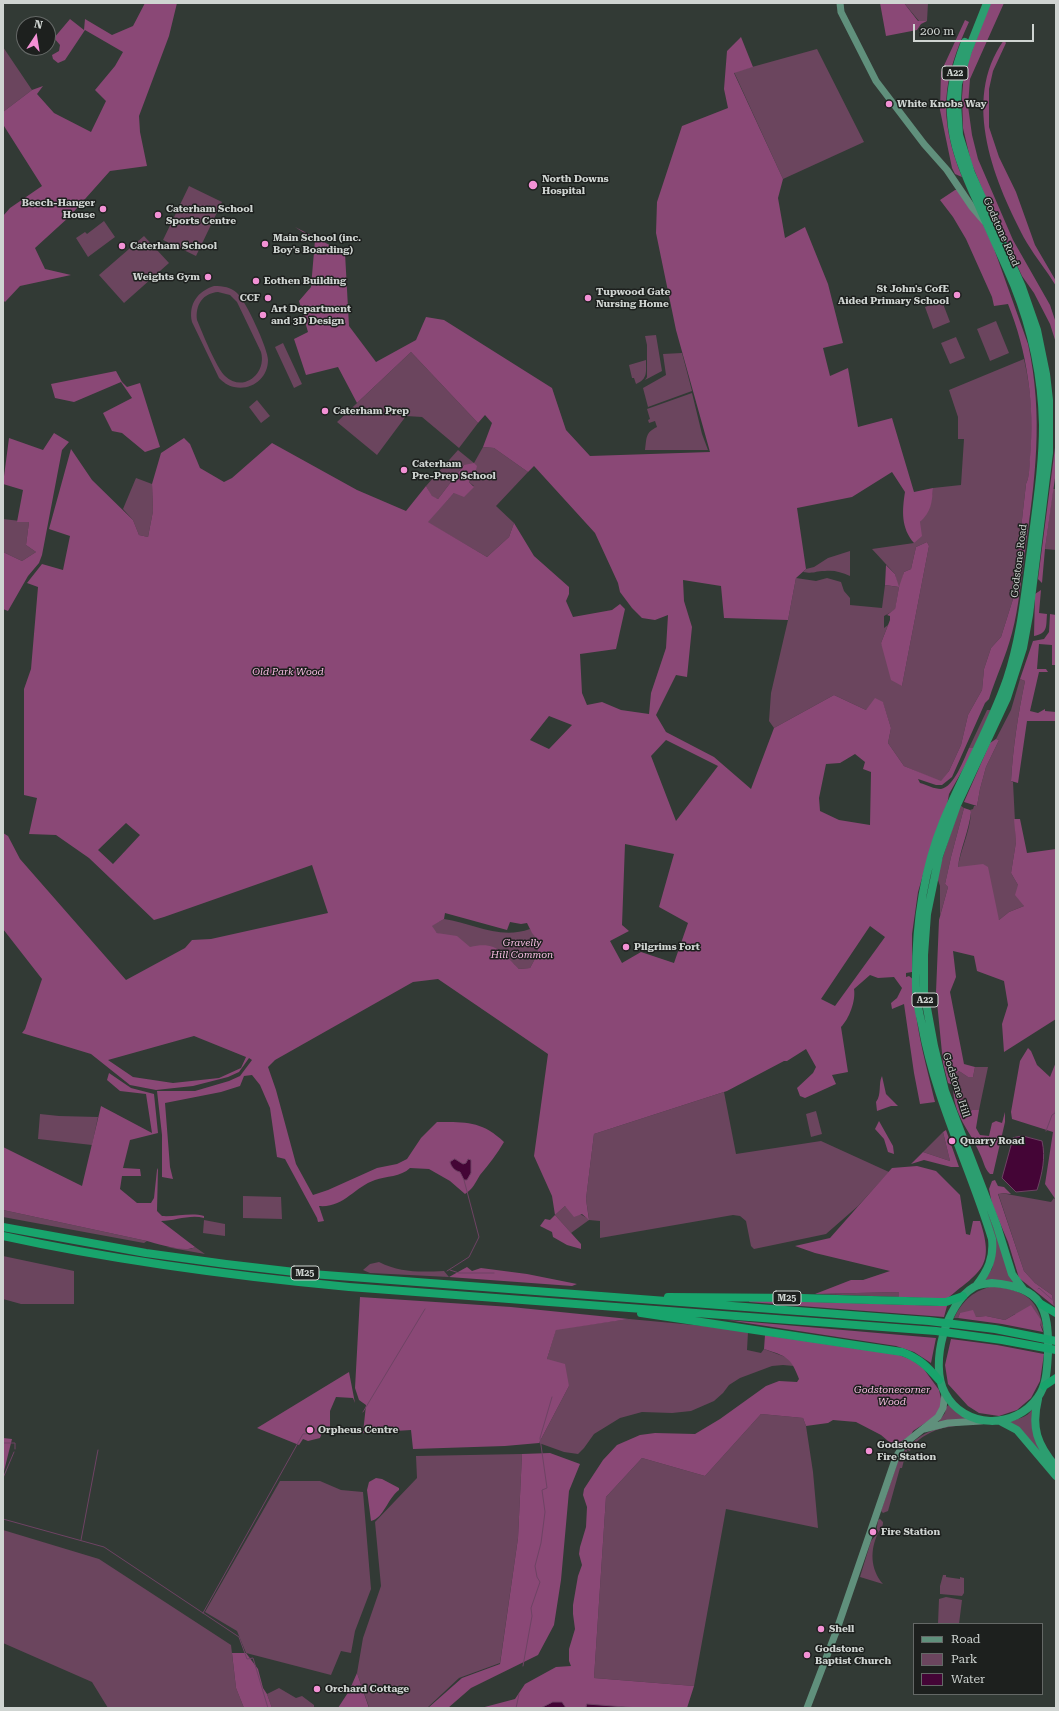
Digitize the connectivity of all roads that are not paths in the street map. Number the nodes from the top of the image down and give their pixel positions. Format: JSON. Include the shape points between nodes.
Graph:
{"nodes":[{"id":1,"x":840,"y":3,"type":"edge"},
{"id":2,"x":981,"y":3,"type":"edge"},
{"id":3,"x":987,"y":3,"type":"edge"},
{"id":4,"x":962,"y":192,"type":"junction"},
{"id":5,"x":975,"y":198,"type":"junction"},
{"id":6,"x":984,"y":203,"type":"junction"},
{"id":7,"x":986,"y":223,"type":"junction"},
{"id":8,"x":934,"y":876,"type":"joint"},
{"id":9,"x":924,"y":891,"type":"joint"},
{"id":10,"x":3,"y":1226,"type":"edge"},
{"id":11,"x":3,"y":1236,"type":"edge"},
{"id":12,"x":976,"y":1286,"type":"junction"},
{"id":13,"x":1023,"y":1289,"type":"junction"},
{"id":14,"x":962,"y":1296,"type":"junction"},
{"id":15,"x":610,"y":1297,"type":"junction"},
{"id":16,"x":592,"y":1304,"type":"junction"},
{"id":17,"x":1041,"y":1304,"type":"junction"},
{"id":18,"x":1056,"y":1313,"type":"edge"},
{"id":19,"x":1056,"y":1341,"type":"edge"},
{"id":20,"x":1055,"y":1350,"type":"edge"},
{"id":21,"x":1056,"y":1378,"type":"edge"},
{"id":22,"x":939,"y":1380,"type":"junction"},
{"id":23,"x":1044,"y":1386,"type":"junction"},
{"id":24,"x":945,"y":1394,"type":"junction"},
{"id":25,"x":1038,"y":1398,"type":"junction"},
{"id":26,"x":981,"y":1421,"type":"junction"},
{"id":27,"x":1000,"y":1422,"type":"junction"},
{"id":28,"x":924,"y":1429,"type":"junction"},
{"id":29,"x":1056,"y":1466,"type":"edge"},
{"id":30,"x":1056,"y":1476,"type":"edge"},
{"id":31,"x":807,"y":1708,"type":"edge"}],
"edges":[{"from":1,"to":4,"type":"main road","via":[[876,81]]},
{"from":2,"to":5,"type":"highway","number":"A22","via":[[958,62],[951,95],[950,116],[962,167]]},
{"from":3,"to":6,"type":"highway","number":"A22","via":[[962,69],[957,102],[960,141]]},
{"from":4,"to":5,"type":"main road"},
{"from":4,"to":7,"type":"main road"},
{"from":5,"to":6,"type":"main road","name":"Godstone Road"},
{"from":5,"to":7,"type":"highway","name":"Godstone Road","number":"A22"},
{"from":6,"to":8,"type":"highway","name":"Godstone Road","number":"A22","via":[[1022,287],[1037,330],[1049,400],[1050,453],[1023,648],[1007,698],[957,805]]},
{"from":7,"to":9,"type":"highway","name":"Godstone Road","number":"A22","via":[[1014,287],[1035,352],[1043,423],[1039,485],[1023,609],[1013,660],[1000,698],[942,824],[928,867]]},
{"from":8,"to":13,"type":"highway","name":"Godstone Hill","number":"A22","via":[[924,970],[924,992],[934,1046],[945,1090],[997,1226],[1012,1274]]},
{"from":9,"to":12,"type":"highway","name":"Godstone Hill","number":"A22","via":[[916,954],[916,991],[925,1046],[992,1239],[990,1264]]},
{"from":10,"to":15,"type":"highway","number":"M25","via":[[146,1253],[251,1268]]},
{"from":11,"to":16,"type":"highway","number":"M25","via":[[146,1262],[254,1278]]},
{"from":12,"to":13,"type":"highway","via":[[992,1283]]},
{"from":12,"to":14,"type":"highway"},
{"from":13,"to":17,"type":"highway"},
{"from":14,"to":15,"type":"highway","number":"M25","via":[[946,1302]]},
{"from":14,"to":22,"type":"highway","via":[[953,1311],[942,1343]]},
{"from":15,"to":19,"type":"highway","number":"M25","via":[[959,1324]]},
{"from":16,"to":20,"type":"highway","number":"M25","via":[[936,1331]]},
{"from":16,"to":22,"type":"highway","number":"M25","via":[[902,1352],[922,1361]]},
{"from":17,"to":18,"type":"highway"},
{"from":17,"to":23,"type":"highway","via":[[1049,1332],[1048,1365]]},
{"from":21,"to":23,"type":"highway"},
{"from":22,"to":24,"type":"highway"},
{"from":23,"to":25,"type":"highway"},
{"from":24,"to":26,"type":"highway","via":[[963,1413]]},
{"from":24,"to":28,"type":"main road","via":[[941,1413]]},
{"from":25,"to":27,"type":"highway","via":[[1021,1413]]},
{"from":25,"to":29,"type":"highway","via":[[1035,1429],[1042,1448]]},
{"from":26,"to":27,"type":"highway"},
{"from":26,"to":28,"type":"main road"},
{"from":27,"to":30,"type":"highway","via":[[1017,1430]]},
{"from":28,"to":31,"type":"main road","via":[[904,1444],[894,1461],[838,1627]]}]}
